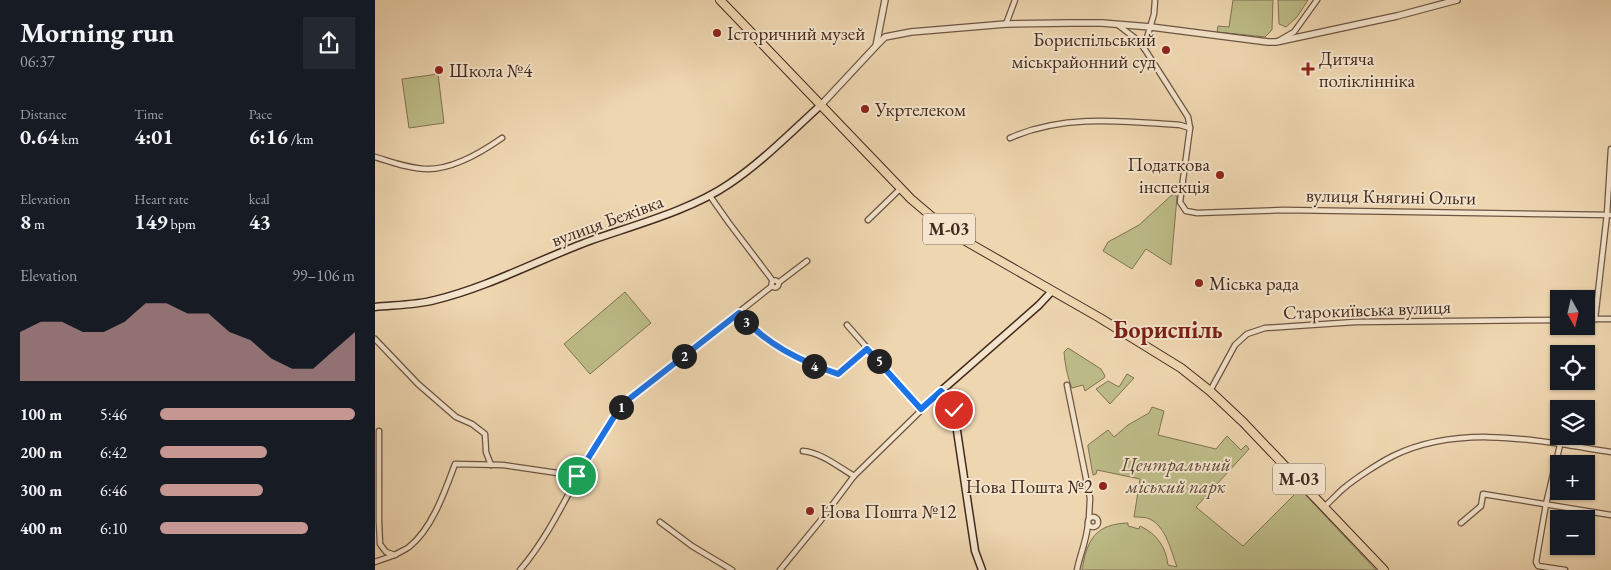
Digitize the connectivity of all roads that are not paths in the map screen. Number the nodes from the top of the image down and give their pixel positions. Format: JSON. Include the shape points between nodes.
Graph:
{"nodes":[{"id":1,"x":720,"y":0,"type":"edge"},
{"id":2,"x":885,"y":0,"type":"edge"},
{"id":3,"x":1015,"y":0,"type":"edge"},
{"id":4,"x":1155,"y":0,"type":"edge"},
{"id":5,"x":1317,"y":0,"type":"edge"},
{"id":6,"x":1457,"y":0,"type":"edge"},
{"id":7,"x":1006,"y":24,"type":"junction"},
{"id":8,"x":1118,"y":25,"type":"junction"},
{"id":9,"x":1151,"y":27,"type":"junction"},
{"id":10,"x":1276,"y":42,"type":"junction"},
{"id":11,"x":876,"y":46,"type":"junction"},
{"id":12,"x":1144,"y":48,"type":"junction"},
{"id":13,"x":821,"y":105,"type":"junction"},
{"id":14,"x":1190,"y":128,"type":"junction"},
{"id":15,"x":502,"y":138,"type":"dead end"},
{"id":16,"x":1010,"y":138,"type":"dead end"},
{"id":17,"x":1611,"y":149,"type":"edge"},
{"id":18,"x":375,"y":157,"type":"edge"},
{"id":19,"x":901,"y":188,"type":"junction"},
{"id":20,"x":711,"y":196,"type":"junction"},
{"id":21,"x":1609,"y":214,"type":"edge"},
{"id":22,"x":868,"y":220,"type":"dead end"},
{"id":23,"x":807,"y":261,"type":"dead end"},
{"id":24,"x":772,"y":283,"type":"junction"},
{"id":25,"x":1052,"y":291,"type":"junction"},
{"id":26,"x":375,"y":307,"type":"edge"},
{"id":27,"x":739,"y":313,"type":"junction"},
{"id":28,"x":1595,"y":319,"type":"joint"},
{"id":29,"x":1611,"y":319,"type":"edge"},
{"id":30,"x":1550,"y":320,"type":"edge"},
{"id":31,"x":847,"y":325,"type":"dead end"},
{"id":32,"x":375,"y":339,"type":"edge"},
{"id":33,"x":867,"y":349,"type":"junction"},
{"id":34,"x":1067,"y":385,"type":"dead end"},
{"id":35,"x":941,"y":391,"type":"junction"},
{"id":36,"x":1209,"y":391,"type":"junction"},
{"id":37,"x":921,"y":409,"type":"junction"},
{"id":38,"x":379,"y":431,"type":"dead end"},
{"id":39,"x":1550,"y":443,"type":"edge"},
{"id":40,"x":1561,"y":445,"type":"joint"},
{"id":41,"x":803,"y":451,"type":"dead end"},
{"id":42,"x":1611,"y":452,"type":"edge"},
{"id":43,"x":491,"y":465,"type":"junction"},
{"id":44,"x":577,"y":476,"type":"junction"},
{"id":45,"x":853,"y":476,"type":"junction"},
{"id":46,"x":1546,"y":504,"type":"junction"},
{"id":47,"x":1325,"y":506,"type":"junction"},
{"id":48,"x":1611,"y":515,"type":"edge"},
{"id":49,"x":1090,"y":520,"type":"junction"},
{"id":50,"x":661,"y":522,"type":"dead end"},
{"id":51,"x":1461,"y":523,"type":"dead end"},
{"id":52,"x":1095,"y":527,"type":"junction"},
{"id":53,"x":1085,"y":540,"type":"junction"},
{"id":54,"x":395,"y":555,"type":"junction"},
{"id":55,"x":375,"y":562,"type":"edge"},
{"id":56,"x":520,"y":570,"type":"edge"},
{"id":57,"x":731,"y":570,"type":"edge"},
{"id":58,"x":780,"y":570,"type":"edge"},
{"id":59,"x":982,"y":570,"type":"edge"},
{"id":60,"x":1077,"y":570,"type":"edge"},
{"id":61,"x":1384,"y":570,"type":"edge"},
{"id":62,"x":1565,"y":570,"type":"edge"}],
"edges":[{"from":1,"to":13,"type":"highway","number":"М-03"},
{"from":2,"to":11,"type":"street"},
{"from":3,"to":7,"type":"street"},
{"from":4,"to":9,"type":"street"},
{"from":5,"to":10,"type":"street","via":[[1294,32]]},
{"from":6,"to":10,"type":"street"},
{"from":7,"to":8,"type":"street"},
{"from":7,"to":11,"type":"street","via":[[899,33],[885,37]]},
{"from":8,"to":9,"type":"street"},
{"from":8,"to":12,"type":"street"},
{"from":9,"to":10,"type":"street"},
{"from":9,"to":12,"type":"street"},
{"from":11,"to":13,"type":"street"},
{"from":12,"to":14,"type":"street","via":[[1188,117]]},
{"from":13,"to":19,"type":"highway","number":"М-03"},
{"from":13,"to":20,"type":"main road","name":"вулиця Бежівка"},
{"from":14,"to":16,"type":"street","via":[[1090,120],[1037,128]]},
{"from":14,"to":21,"type":"street","name":"вулиця Княгині Ольги","via":[[1180,202],[1186,211]]},
{"from":15,"to":18,"type":"street","via":[[467,158],[429,169]]},
{"from":17,"to":21,"type":"street"},
{"from":19,"to":22,"type":"street"},
{"from":19,"to":25,"type":"highway","number":"М-03","via":[[962,239]]},
{"from":20,"to":24,"type":"street"},
{"from":20,"to":26,"type":"main road","name":"вулиця Бежівка","via":[[464,292],[433,301]]},
{"from":21,"to":28,"type":"street"},
{"from":23,"to":24,"type":"street","via":[[778,283],[776,280]]},
{"from":24,"to":27,"type":"street"},
{"from":25,"to":35,"type":"main road"},
{"from":25,"to":36,"type":"highway","number":"М-03","via":[[1181,368]]},
{"from":27,"to":33,"type":"street","via":[[773,345],[838,374]]},
{"from":27,"to":44,"type":"street","via":[[629,399],[617,412]]},
{"from":28,"to":29,"type":"street"},
{"from":30,"to":36,"type":"street","name":"Старокиївська вулиця","via":[[1355,322],[1265,328],[1247,334],[1235,344]]},
{"from":31,"to":33,"type":"street"},
{"from":32,"to":43,"type":"street","via":[[456,418],[485,434]]},
{"from":33,"to":37,"type":"street"},
{"from":34,"to":49,"type":"street"},
{"from":35,"to":37,"type":"street"},
{"from":35,"to":59,"type":"main road","via":[[953,404],[975,551]]},
{"from":36,"to":47,"type":"highway","number":"М-03"},
{"from":37,"to":45,"type":"street"},
{"from":38,"to":54,"type":"street","via":[[380,544],[386,552]]},
{"from":39,"to":47,"type":"street","via":[[1478,436],[1419,445],[1391,457],[1345,487]]},
{"from":40,"to":42,"type":"street"},
{"from":40,"to":46,"type":"street"},
{"from":41,"to":45,"type":"street","via":[[824,457]]},
{"from":43,"to":44,"type":"street"},
{"from":43,"to":54,"type":"street","via":[[455,464],[442,499],[425,530],[409,547]]},
{"from":44,"to":56,"type":"street","via":[[545,535]]},
{"from":45,"to":58,"type":"street"},
{"from":46,"to":48,"type":"street"},
{"from":46,"to":51,"type":"street","via":[[1483,494],[1481,506]]},
{"from":46,"to":62,"type":"street","via":[[1536,562],[1538,566]]},
{"from":47,"to":61,"type":"highway","number":"М-03"},
{"from":49,"to":52,"type":"street","via":[[1090,527]]},
{"from":49,"to":52,"type":"street","via":[[1098,522]]},
{"from":49,"to":53,"type":"street"},
{"from":50,"to":57,"type":"street"},
{"from":52,"to":53,"type":"street"},
{"from":53,"to":60,"type":"street"},
{"from":54,"to":55,"type":"street"}]}
